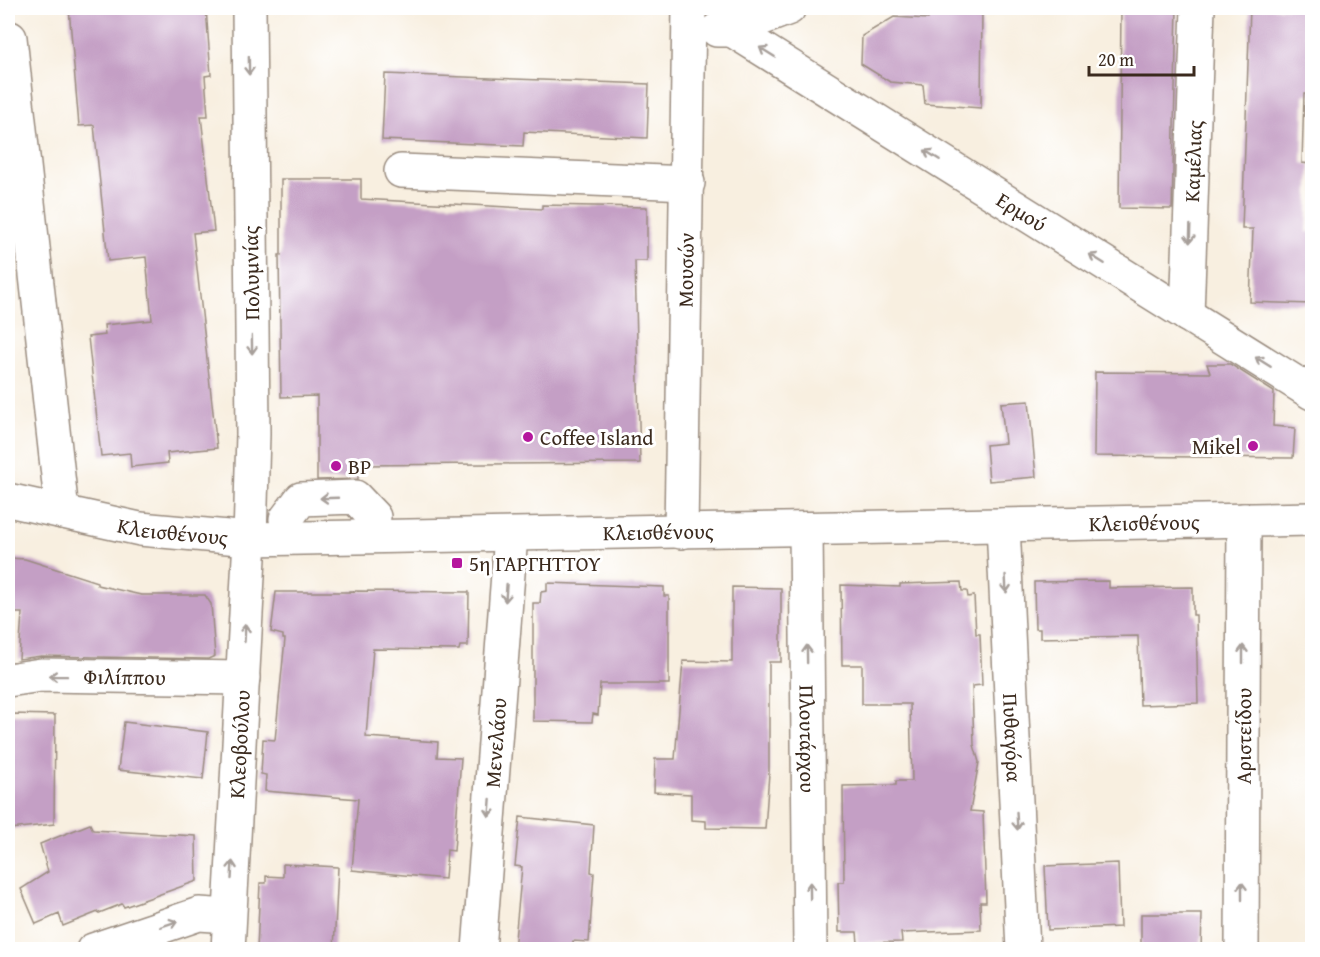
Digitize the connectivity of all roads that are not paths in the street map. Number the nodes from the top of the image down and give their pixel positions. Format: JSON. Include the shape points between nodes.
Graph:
{"nodes":[{"id":1,"x":249,"y":8,"type":"edge"},
{"id":2,"x":789,"y":8,"type":"edge"},
{"id":3,"x":1198,"y":8,"type":"edge"},
{"id":4,"x":689,"y":19,"type":"edge"},
{"id":5,"x":732,"y":30,"type":"junction"},
{"id":6,"x":10,"y":38,"type":"dead end"},
{"id":7,"x":401,"y":171,"type":"dead end"},
{"id":8,"x":688,"y":183,"type":"junction"},
{"id":9,"x":1187,"y":315,"type":"junction"},
{"id":10,"x":1312,"y":393,"type":"edge"},
{"id":11,"x":8,"y":500,"type":"edge"},
{"id":12,"x":62,"y":512,"type":"junction"},
{"id":13,"x":374,"y":517,"type":"dead end"},
{"id":14,"x":286,"y":519,"type":"dead end"},
{"id":15,"x":1312,"y":519,"type":"edge"},
{"id":16,"x":1244,"y":520,"type":"junction"},
{"id":17,"x":1003,"y":525,"type":"junction"},
{"id":18,"x":806,"y":529,"type":"junction"},
{"id":19,"x":681,"y":532,"type":"junction"},
{"id":20,"x":511,"y":535,"type":"junction"},
{"id":21,"x":250,"y":539,"type":"junction"},
{"id":22,"x":243,"y":678,"type":"junction"},
{"id":23,"x":8,"y":680,"type":"edge"},
{"id":24,"x":229,"y":916,"type":"junction"},
{"id":25,"x":93,"y":950,"type":"edge"},
{"id":26,"x":228,"y":950,"type":"edge"},
{"id":27,"x":479,"y":950,"type":"edge"},
{"id":28,"x":810,"y":950,"type":"edge"},
{"id":29,"x":1023,"y":950,"type":"edge"},
{"id":30,"x":1242,"y":950,"type":"edge"}],
"edges":[{"from":1,"to":21,"type":"street","name":"Πολυμνίας","one_way":true,"via":[[253,423]]},
{"from":2,"to":5,"type":"street"},
{"from":3,"to":9,"type":"street","name":"Καμέλιας","one_way":true},
{"from":4,"to":5,"type":"street"},
{"from":4,"to":8,"type":"street","name":"Μουσών"},
{"from":9,"to":5,"type":"street","name":"Ερμού","one_way":true},
{"from":6,"to":12,"type":"street"},
{"from":7,"to":8,"type":"street"},
{"from":8,"to":19,"type":"street","name":"Μουσών"},
{"from":10,"to":9,"type":"street","name":"Ερμού","one_way":true},
{"from":11,"to":12,"type":"street","name":"Κλεισθένους"},
{"from":12,"to":21,"type":"street","name":"Κλεισθένους","via":[[140,529]]},
{"from":13,"to":14,"type":"street","one_way":true,"via":[[354,497],[301,499]]},
{"from":15,"to":16,"type":"street","name":"Κλεισθένους"},
{"from":16,"to":17,"type":"street","name":"Κλεισθένους"},
{"from":30,"to":16,"type":"street","name":"Αριστείδου","one_way":true},
{"from":17,"to":18,"type":"street","name":"Κλεισθένους"},
{"from":17,"to":29,"type":"street","name":"Πυθαγόρα","one_way":true},
{"from":18,"to":19,"type":"street","name":"Κλεισθένους"},
{"from":28,"to":18,"type":"street","name":"Πλουτάρχου","one_way":true},
{"from":19,"to":20,"type":"street","name":"Κλεισθένους"},
{"from":20,"to":21,"type":"street","name":"Κλεισθένους"},
{"from":20,"to":27,"type":"street","name":"Μενελάου","one_way":true},
{"from":22,"to":21,"type":"street","name":"Κλεοβούλου","one_way":true},
{"from":22,"to":23,"type":"street","name":"Φιλίππου","one_way":true,"via":[[41,675]]},
{"from":24,"to":22,"type":"street","name":"Κλεοβούλου","one_way":true},
{"from":25,"to":24,"type":"street","one_way":true,"via":[[200,914]]},
{"from":24,"to":26,"type":"street","name":"Κλεοβούλου"}]}
